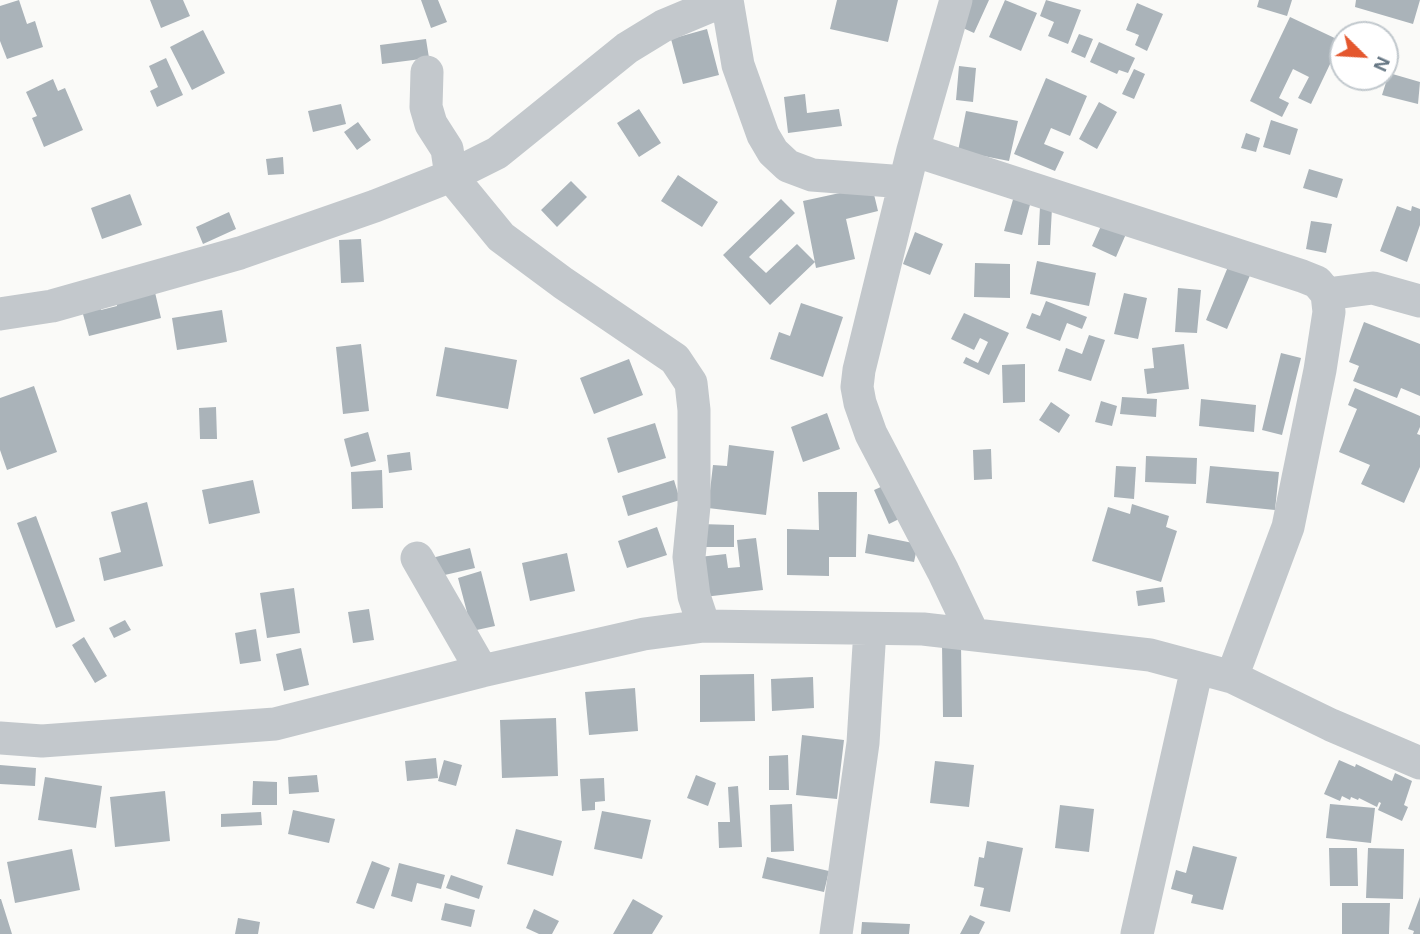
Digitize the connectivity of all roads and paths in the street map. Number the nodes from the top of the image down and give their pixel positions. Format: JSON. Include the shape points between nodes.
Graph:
{"nodes":[{"id":1,"x":726,"y":0,"type":"edge"},
{"id":2,"x":956,"y":0,"type":"edge"},
{"id":3,"x":427,"y":72,"type":"dead end"},
{"id":4,"x":909,"y":166,"type":"junction"},
{"id":5,"x":451,"y":176,"type":"junction"},
{"id":6,"x":1327,"y":294,"type":"junction"},
{"id":7,"x":1420,"y":301,"type":"edge"},
{"id":8,"x":0,"y":314,"type":"edge"},
{"id":9,"x":416,"y":558,"type":"dead end"},
{"id":10,"x":704,"y":626,"type":"junction"},
{"id":11,"x":870,"y":629,"type":"junction"},
{"id":12,"x":972,"y":634,"type":"junction"},
{"id":13,"x":1197,"y":668,"type":"junction"},
{"id":14,"x":482,"y":671,"type":"junction"},
{"id":15,"x":1232,"y":677,"type":"junction"},
{"id":16,"x":0,"y":738,"type":"edge"},
{"id":17,"x":1420,"y":763,"type":"edge"},
{"id":18,"x":836,"y":934,"type":"edge"},
{"id":19,"x":1137,"y":934,"type":"edge"}],
"edges":[{"from":1,"to":4,"type":"street","via":[[738,65],[763,135],[788,166],[811,175]]},
{"from":1,"to":5,"type":"street","via":[[663,26],[627,48],[497,153]]},
{"from":2,"to":4,"type":"street"},
{"from":3,"to":5,"type":"street","via":[[426,107],[447,149]]},
{"from":4,"to":6,"type":"street","via":[[1302,276],[1317,282]]},
{"from":4,"to":12,"type":"street","via":[[859,370],[859,395],[871,434]]},
{"from":5,"to":8,"type":"street","via":[[240,253],[52,306]]},
{"from":5,"to":10,"type":"street","via":[[501,237],[675,359],[691,383],[694,506],[689,556]]},
{"from":6,"to":7,"type":"street","via":[[1373,288]]},
{"from":6,"to":15,"type":"street","via":[[1329,312],[1320,370],[1288,527]]},
{"from":9,"to":14,"type":"street"},
{"from":10,"to":11,"type":"street"},
{"from":10,"to":14,"type":"street","via":[[644,634]]},
{"from":11,"to":12,"type":"street"},
{"from":11,"to":18,"type":"street","via":[[863,743]]},
{"from":12,"to":13,"type":"street","via":[[1150,655]]},
{"from":13,"to":15,"type":"street"},
{"from":13,"to":19,"type":"street"},
{"from":14,"to":16,"type":"street","via":[[275,724],[42,741]]},
{"from":15,"to":17,"type":"street"}]}
